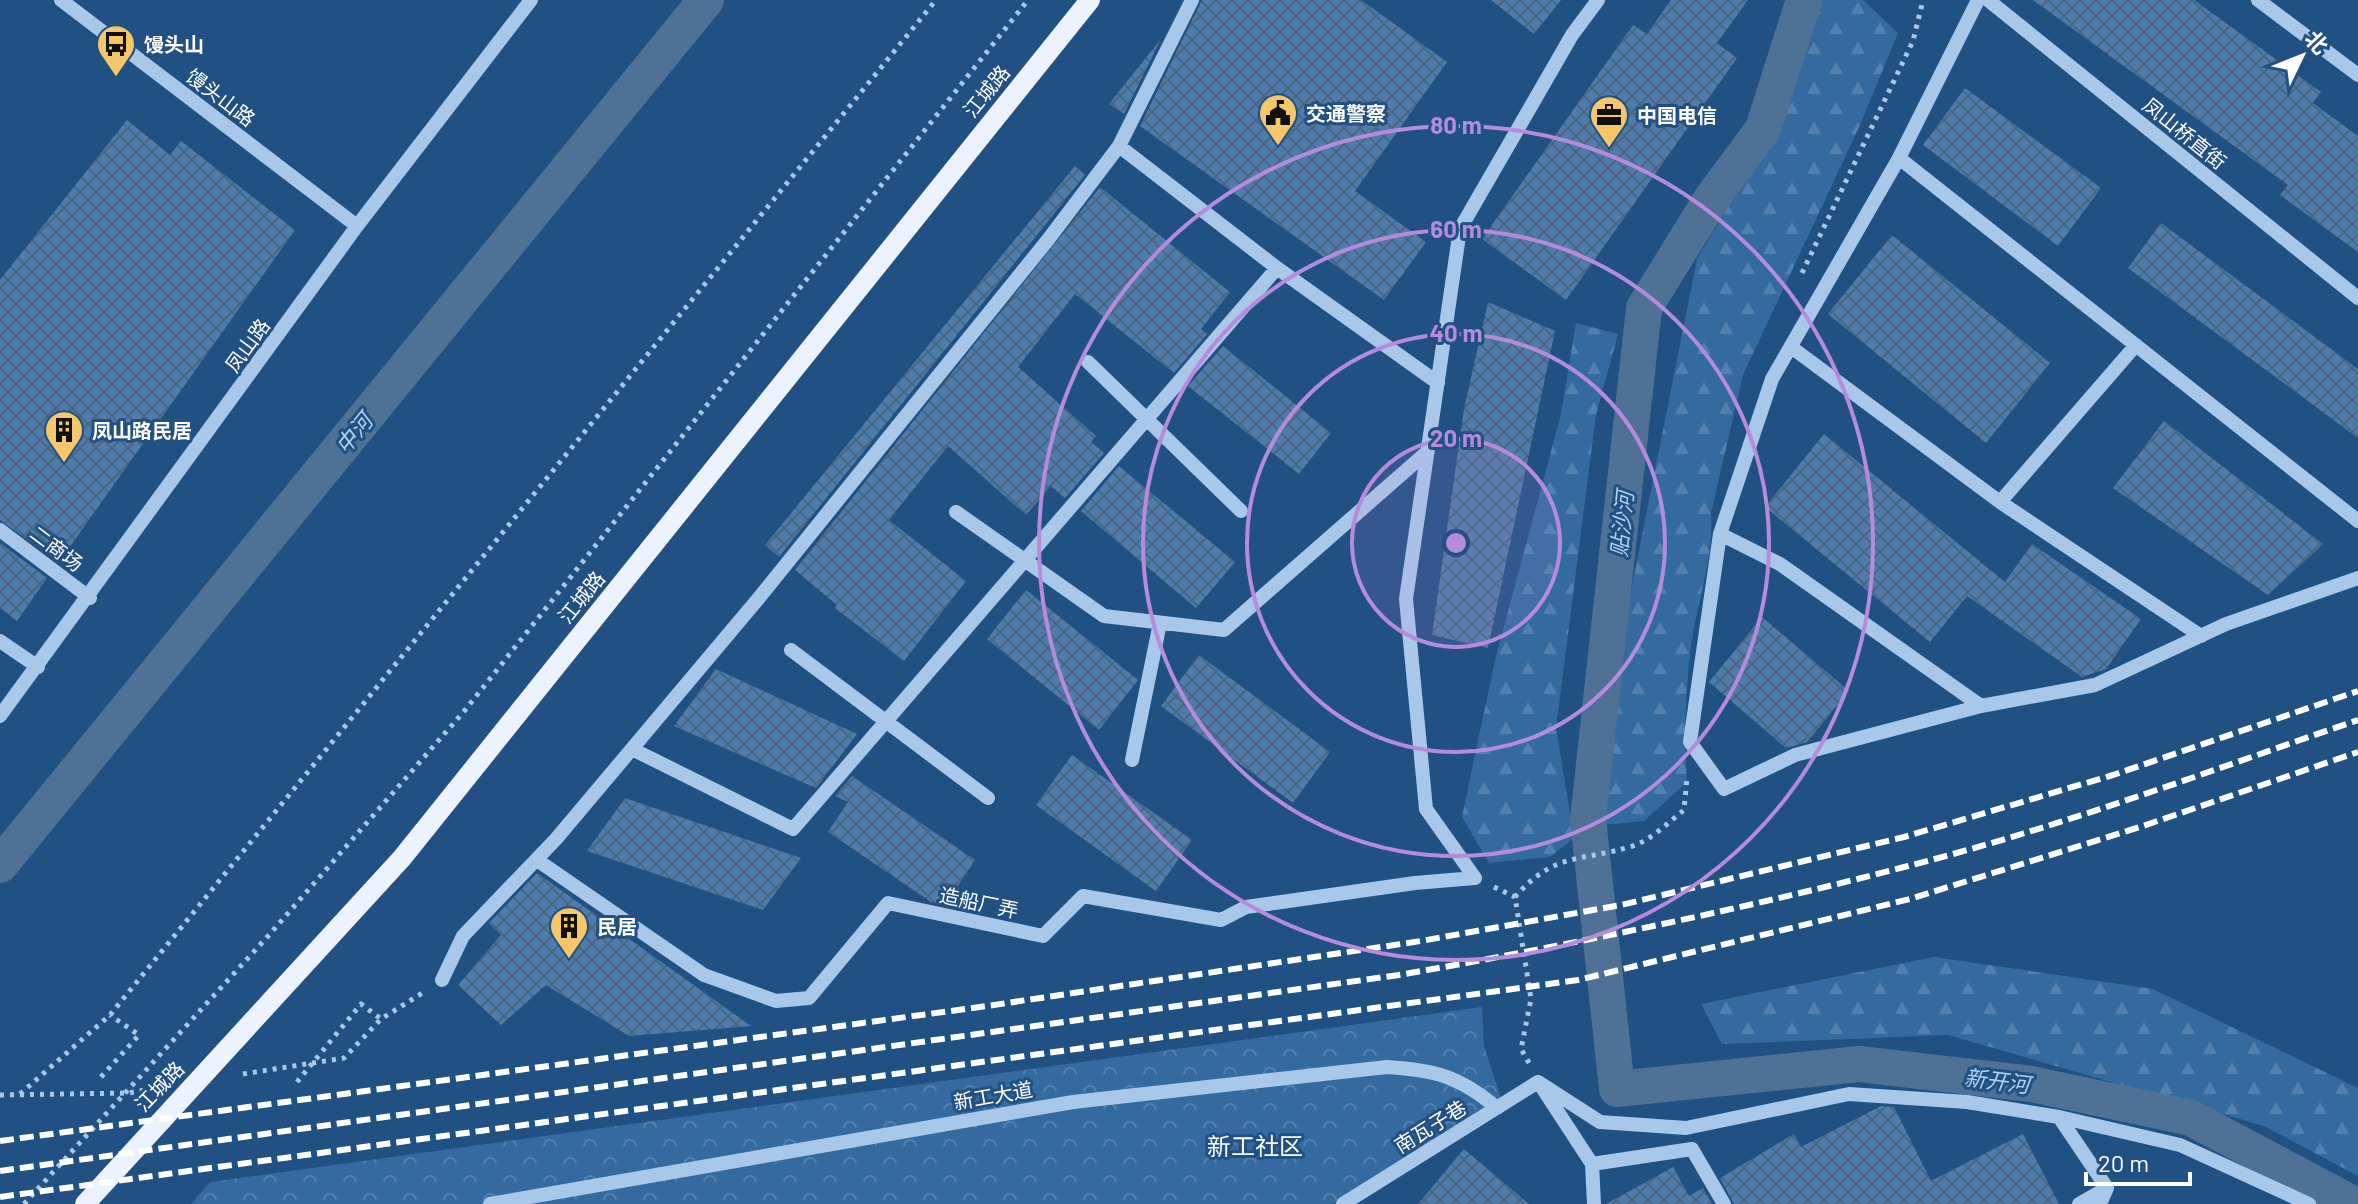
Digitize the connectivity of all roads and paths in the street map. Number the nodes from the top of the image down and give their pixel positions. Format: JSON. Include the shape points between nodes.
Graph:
{"nodes":[{"id":1,"x":61,"y":0,"type":"edge"},
{"id":2,"x":531,"y":0,"type":"edge"},
{"id":3,"x":936,"y":0,"type":"edge"},
{"id":4,"x":1028,"y":0,"type":"edge"},
{"id":5,"x":1090,"y":0,"type":"edge"},
{"id":6,"x":1192,"y":0,"type":"edge"},
{"id":7,"x":1598,"y":0,"type":"edge"},
{"id":8,"x":1978,"y":0,"type":"edge"},
{"id":9,"x":1988,"y":0,"type":"edge"},
{"id":10,"x":2258,"y":0,"type":"edge"},
{"id":11,"x":2358,"y":75,"type":"edge"},
{"id":12,"x":1119,"y":146,"type":"junction"},
{"id":13,"x":1899,"y":158,"type":"junction"},
{"id":14,"x":357,"y":226,"type":"junction"},
{"id":15,"x":1277,"y":268,"type":"junction"},
{"id":16,"x":2358,"y":298,"type":"edge"},
{"id":17,"x":2136,"y":345,"type":"junction"},
{"id":18,"x":1791,"y":347,"type":"junction"},
{"id":19,"x":1088,"y":362,"type":"dead end"},
{"id":20,"x":1438,"y":383,"type":"junction"},
{"id":21,"x":1147,"y":419,"type":"junction"},
{"id":22,"x":1427,"y":452,"type":"junction"},
{"id":23,"x":2000,"y":502,"type":"junction"},
{"id":24,"x":1241,"y":511,"type":"dead end"},
{"id":25,"x":956,"y":512,"type":"dead end"},
{"id":26,"x":2358,"y":521,"type":"edge"},
{"id":27,"x":0,"y":530,"type":"edge"},
{"id":28,"x":1720,"y":534,"type":"junction"},
{"id":29,"x":1025,"y":560,"type":"junction"},
{"id":30,"x":2358,"y":578,"type":"edge"},
{"id":31,"x":90,"y":598,"type":"junction"},
{"id":32,"x":1160,"y":623,"type":"junction"},
{"id":33,"x":2201,"y":636,"type":"junction"},
{"id":34,"x":0,"y":641,"type":"edge"},
{"id":35,"x":791,"y":650,"type":"dead end"},
{"id":36,"x":38,"y":667,"type":"junction"},
{"id":37,"x":1981,"y":706,"type":"junction"},
{"id":38,"x":0,"y":716,"type":"edge"},
{"id":39,"x":886,"y":722,"type":"junction"},
{"id":40,"x":1690,"y":742,"type":"junction"},
{"id":41,"x":632,"y":749,"type":"junction"},
{"id":42,"x":1132,"y":760,"type":"dead end"},
{"id":43,"x":988,"y":798,"type":"dead end"},
{"id":44,"x":537,"y":860,"type":"junction"},
{"id":45,"x":442,"y":980,"type":"joint"},
{"id":46,"x":110,"y":1015,"type":"junction"},
{"id":47,"x":381,"y":1019,"type":"junction"},
{"id":48,"x":344,"y":1058,"type":"dead end"},
{"id":49,"x":101,"y":1077,"type":"dead end"},
{"id":50,"x":297,"y":1082,"type":"dead end"},
{"id":51,"x":1538,"y":1082,"type":"junction"},
{"id":52,"x":20,"y":1094,"type":"dead end"},
{"id":53,"x":1497,"y":1108,"type":"junction"},
{"id":54,"x":2059,"y":1117,"type":"junction"},
{"id":55,"x":1592,"y":1164,"type":"junction"},
{"id":56,"x":2107,"y":1188,"type":"junction"},
{"id":57,"x":24,"y":1204,"type":"edge"},
{"id":58,"x":85,"y":1204,"type":"edge"},
{"id":59,"x":490,"y":1204,"type":"edge"},
{"id":60,"x":1343,"y":1204,"type":"edge"},
{"id":61,"x":1594,"y":1204,"type":"edge"},
{"id":62,"x":1724,"y":1204,"type":"edge"},
{"id":63,"x":2079,"y":1204,"type":"edge"},
{"id":64,"x":2100,"y":1204,"type":"edge"},
{"id":65,"x":2309,"y":1204,"type":"edge"}],
"edges":[{"from":1,"to":14,"type":"street","name":"馒头山路"},
{"from":2,"to":14,"type":"street","name":"凤山路"},
{"from":3,"to":46,"type":"path"},
{"from":4,"to":57,"type":"path","via":[[466,709]]},
{"from":5,"to":58,"type":"main road","name":"江城路","via":[[402,858]]},
{"from":6,"to":12,"type":"street"},
{"from":7,"to":20,"type":"street","via":[[1572,35],[1460,229]]},
{"from":8,"to":13,"type":"street"},
{"from":9,"to":16,"type":"street","name":"凤山桥直街"},
{"from":10,"to":11,"type":"street"},
{"from":12,"to":15,"type":"street"},
{"from":12,"to":41,"type":"street"},
{"from":13,"to":17,"type":"street"},
{"from":13,"to":18,"type":"street"},
{"from":14,"to":31,"type":"street","name":"凤山路"},
{"from":15,"to":20,"type":"street"},
{"from":15,"to":21,"type":"street"},
{"from":17,"to":23,"type":"street"},
{"from":17,"to":26,"type":"street"},
{"from":18,"to":23,"type":"street"},
{"from":18,"to":28,"type":"street","via":[[1772,379]]},
{"from":19,"to":21,"type":"street"},
{"from":20,"to":22,"type":"street"},
{"from":21,"to":24,"type":"street"},
{"from":21,"to":29,"type":"street"},
{"from":22,"to":32,"type":"street","via":[[1224,630]]},
{"from":22,"to":44,"type":"street","name":"造船厂弄","via":[[1406,599],[1426,809],[1475,878],[1246,907],[1221,920],[1083,896],[1043,936],[888,903],[809,998],[776,1001],[704,975]]},
{"from":23,"to":33,"type":"street"},
{"from":25,"to":29,"type":"street"},
{"from":27,"to":31,"type":"street","name":"二商场"},
{"from":28,"to":37,"type":"street","via":[[1780,564]]},
{"from":28,"to":40,"type":"street"},
{"from":29,"to":32,"type":"street","via":[[1104,616]]},
{"from":29,"to":39,"type":"street"},
{"from":30,"to":33,"type":"street"},
{"from":31,"to":36,"type":"street","name":"凤山路"},
{"from":32,"to":42,"type":"street"},
{"from":33,"to":37,"type":"street","via":[[2095,685]]},
{"from":34,"to":36,"type":"street"},
{"from":35,"to":39,"type":"street"},
{"from":36,"to":38,"type":"street","name":"凤山路"},
{"from":37,"to":40,"type":"street","via":[[1795,755],[1724,789]]},
{"from":39,"to":41,"type":"street","via":[[793,829]]},
{"from":39,"to":43,"type":"street"},
{"from":40,"to":51,"type":"path","via":[[1684,810],[1636,845],[1563,860],[1535,875],[1514,899],[1531,999],[1521,1049]]},
{"from":41,"to":44,"type":"street"},
{"from":44,"to":45,"type":"street","via":[[463,936]]},
{"from":45,"to":47,"type":"path"},
{"from":46,"to":49,"type":"path","via":[[139,1035]]},
{"from":46,"to":52,"type":"path"},
{"from":47,"to":48,"type":"path"},
{"from":47,"to":50,"type":"path","via":[[361,1004]]},
{"from":51,"to":53,"type":"street","name":"南瓦子巷"},
{"from":51,"to":54,"type":"street","via":[[1600,1122],[1686,1128],[1849,1094],[1967,1102]]},
{"from":51,"to":55,"type":"street"},
{"from":53,"to":59,"type":"street","name":"新工大道","via":[[1470,1086],[1430,1070],[1387,1067],[1073,1102]]},
{"from":53,"to":60,"type":"street","name":"南瓦子巷"},
{"from":54,"to":56,"type":"street"},
{"from":54,"to":65,"type":"street","via":[[2180,1145]]},
{"from":55,"to":61,"type":"street"},
{"from":55,"to":62,"type":"street","via":[[1692,1149]]},
{"from":56,"to":63,"type":"street"},
{"from":56,"to":64,"type":"street"}]}
